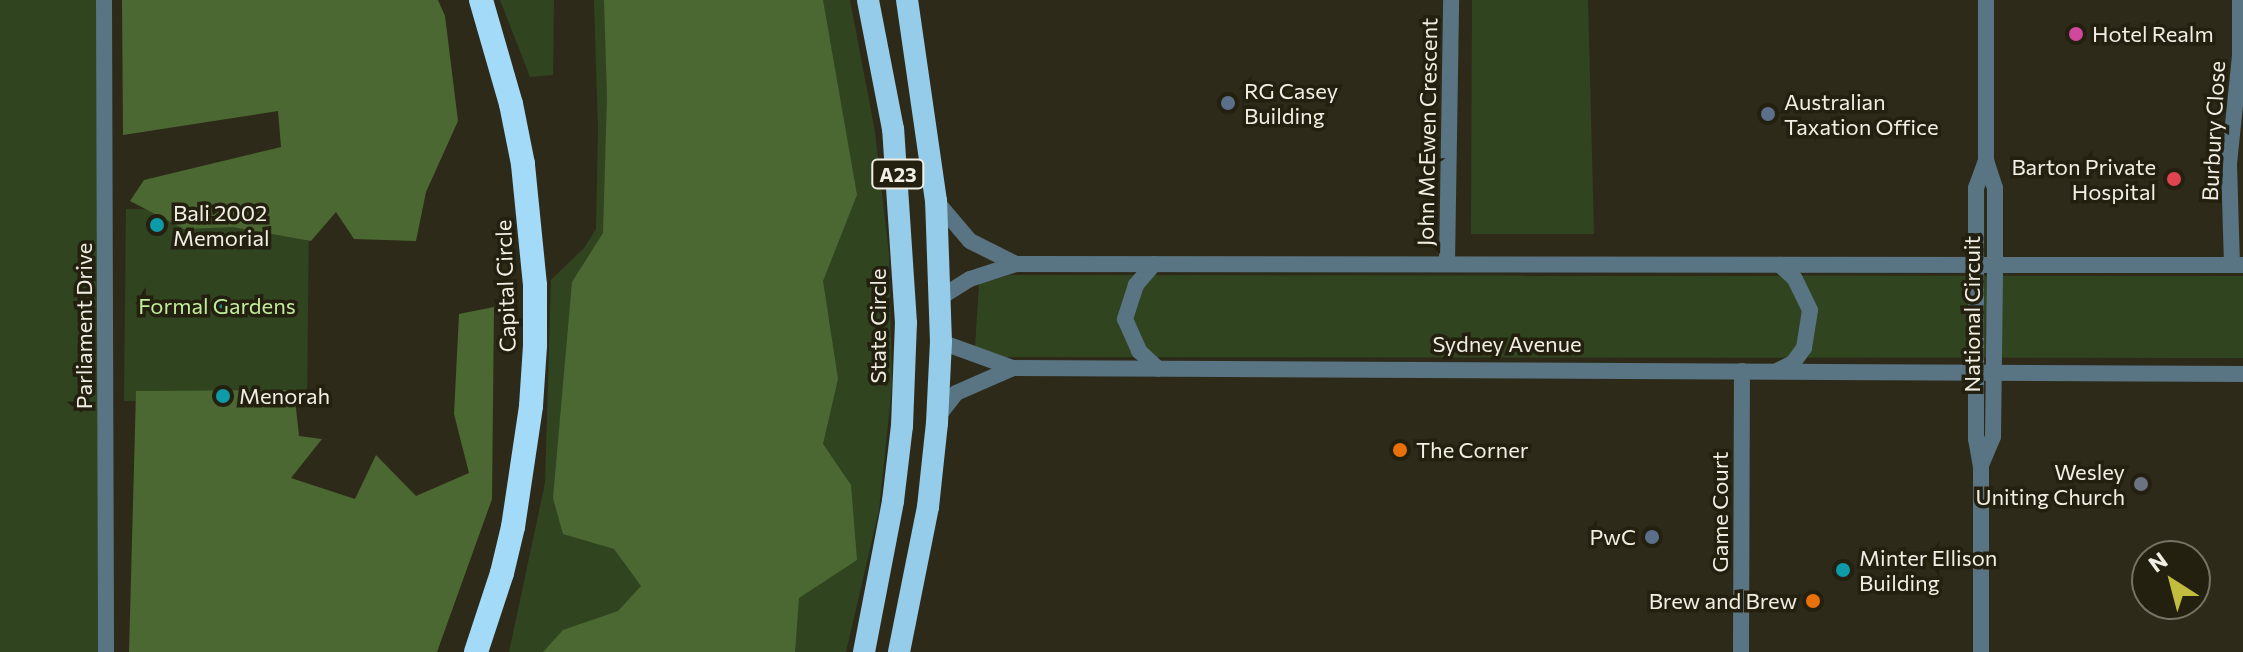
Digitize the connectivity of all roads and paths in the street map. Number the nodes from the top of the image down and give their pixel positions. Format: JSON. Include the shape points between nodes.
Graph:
{"nodes":[{"id":1,"x":104,"y":0,"type":"edge"},
{"id":2,"x":481,"y":0,"type":"edge"},
{"id":3,"x":868,"y":0,"type":"edge"},
{"id":4,"x":907,"y":0,"type":"edge"},
{"id":5,"x":1451,"y":0,"type":"edge"},
{"id":6,"x":1986,"y":0,"type":"edge"},
{"id":7,"x":2240,"y":0,"type":"edge"},
{"id":8,"x":1986,"y":160,"type":"junction"},
{"id":9,"x":936,"y":201,"type":"junction"},
{"id":10,"x":1016,"y":264,"type":"junction"},
{"id":11,"x":1154,"y":264,"type":"junction"},
{"id":12,"x":1447,"y":264,"type":"junction"},
{"id":13,"x":1780,"y":265,"type":"junction"},
{"id":14,"x":1976,"y":265,"type":"junction"},
{"id":15,"x":1995,"y":265,"type":"junction"},
{"id":16,"x":2237,"y":265,"type":"edge"},
{"id":17,"x":941,"y":297,"type":"junction"},
{"id":18,"x":906,"y":323,"type":"junction"},
{"id":19,"x":941,"y":342,"type":"junction"},
{"id":20,"x":1013,"y":368,"type":"junction"},
{"id":21,"x":1158,"y":369,"type":"junction"},
{"id":22,"x":1742,"y":371,"type":"junction"},
{"id":23,"x":1777,"y":371,"type":"junction"},
{"id":24,"x":1976,"y":372,"type":"junction"},
{"id":25,"x":1993,"y":372,"type":"junction"},
{"id":26,"x":2243,"y":374,"type":"edge"},
{"id":27,"x":937,"y":423,"type":"junction"},
{"id":28,"x":1981,"y":467,"type":"junction"},
{"id":29,"x":502,"y":573,"type":"junction"},
{"id":30,"x":106,"y":652,"type":"edge"},
{"id":31,"x":476,"y":652,"type":"edge"},
{"id":32,"x":495,"y":652,"type":"edge"},
{"id":33,"x":864,"y":652,"type":"edge"},
{"id":34,"x":899,"y":652,"type":"edge"},
{"id":35,"x":1741,"y":652,"type":"edge"},
{"id":36,"x":1981,"y":652,"type":"edge"}],
"edges":[{"from":1,"to":30,"type":"street","name":"Parliament Drive"},
{"from":2,"to":29,"type":"highway","name":"Capital Circle","via":[[504,75],[531,224],[535,345],[524,466]]},
{"from":3,"to":18,"type":"highway","name":"State Circle","number":"A23","via":[[893,129]]},
{"from":4,"to":9,"type":"highway"},
{"from":5,"to":12,"type":"street","name":"John McEwen Crescent"},
{"from":6,"to":8,"type":"street","name":"National Circuit"},
{"from":7,"to":16,"type":"street","name":"Burbury Close","via":[[2229,164]]},
{"from":8,"to":14,"type":"street","name":"National Circuit","via":[[1976,188]]},
{"from":8,"to":15,"type":"street","name":"National Circuit","via":[[1995,188]]},
{"from":9,"to":10,"type":"street","via":[[970,241]]},
{"from":9,"to":17,"type":"highway"},
{"from":10,"to":11,"type":"street"},
{"from":10,"to":17,"type":"street","via":[[970,279]]},
{"from":11,"to":12,"type":"street"},
{"from":11,"to":21,"type":"street","via":[[1136,285],[1125,319],[1139,351]]},
{"from":12,"to":13,"type":"street"},
{"from":13,"to":14,"type":"street"},
{"from":13,"to":23,"type":"street","via":[[1795,279],[1810,310],[1804,348],[1793,363]]},
{"from":14,"to":15,"type":"street"},
{"from":14,"to":24,"type":"street","name":"National Circuit"},
{"from":15,"to":16,"type":"street"},
{"from":15,"to":25,"type":"street","name":"National Circuit"},
{"from":17,"to":18,"type":"highway"},
{"from":17,"to":19,"type":"highway"},
{"from":18,"to":19,"type":"highway","name":"Sydney Avenue"},
{"from":18,"to":33,"type":"highway","name":"State Circle","number":"A23","via":[[893,501]]},
{"from":19,"to":20,"type":"street","name":"Sydney Avenue"},
{"from":19,"to":27,"type":"highway"},
{"from":20,"to":21,"type":"street","name":"Sydney Avenue"},
{"from":20,"to":27,"type":"street","via":[[956,393],[941,409]]},
{"from":21,"to":22,"type":"street","name":"Sydney Avenue"},
{"from":22,"to":23,"type":"street","name":"Sydney Avenue"},
{"from":22,"to":35,"type":"street","name":"Game Court"},
{"from":23,"to":24,"type":"street","name":"Sydney Avenue"},
{"from":24,"to":25,"type":"street","name":"Sydney Avenue"},
{"from":24,"to":28,"type":"street","name":"National Circuit"},
{"from":25,"to":26,"type":"street","name":"Sydney Avenue"},
{"from":25,"to":28,"type":"street","name":"National Circuit","via":[[1993,437]]},
{"from":27,"to":34,"type":"highway","via":[[928,507]]},
{"from":28,"to":36,"type":"street","name":"National Circuit"},
{"from":29,"to":31,"type":"highway"},
{"from":29,"to":32,"type":"highway"}]}
